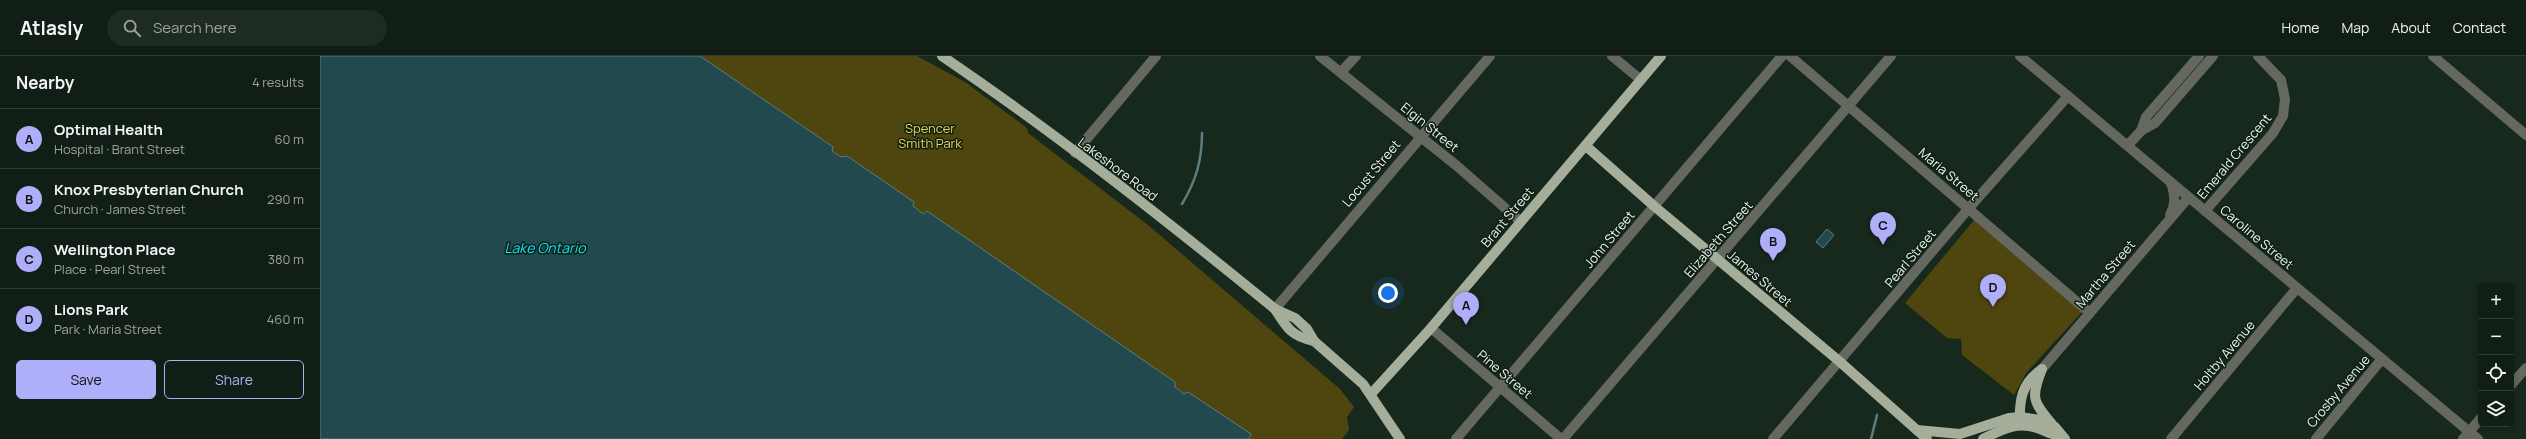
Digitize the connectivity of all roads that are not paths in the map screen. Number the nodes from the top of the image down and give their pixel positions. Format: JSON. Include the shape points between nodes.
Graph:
{"nodes":[{"id":1,"x":942,"y":56,"type":"edge"},
{"id":2,"x":1156,"y":56,"type":"edge"},
{"id":3,"x":1320,"y":56,"type":"edge"},
{"id":4,"x":1356,"y":56,"type":"edge"},
{"id":5,"x":1490,"y":56,"type":"edge"},
{"id":6,"x":1612,"y":56,"type":"edge"},
{"id":7,"x":1661,"y":56,"type":"edge"},
{"id":8,"x":1782,"y":56,"type":"edge"},
{"id":9,"x":1790,"y":56,"type":"edge"},
{"id":10,"x":1891,"y":56,"type":"edge"},
{"id":11,"x":2020,"y":56,"type":"edge"},
{"id":12,"x":2199,"y":56,"type":"edge"},
{"id":13,"x":2213,"y":56,"type":"edge"},
{"id":14,"x":2258,"y":56,"type":"edge"},
{"id":15,"x":2433,"y":56,"type":"edge"},
{"id":16,"x":1341,"y":72,"type":"junction"},
{"id":17,"x":1641,"y":80,"type":"junction"},
{"id":18,"x":2068,"y":96,"type":"junction"},
{"id":19,"x":1848,"y":106,"type":"junction"},
{"id":20,"x":2141,"y":131,"type":"junction"},
{"id":21,"x":2526,"y":135,"type":"edge"},
{"id":22,"x":1420,"y":136,"type":"junction"},
{"id":23,"x":2128,"y":145,"type":"junction"},
{"id":24,"x":1586,"y":146,"type":"junction"},
{"id":25,"x":1075,"y":153,"type":"junction"},
{"id":26,"x":2171,"y":183,"type":"junction"},
{"id":27,"x":2188,"y":198,"type":"junction"},
{"id":28,"x":1654,"y":206,"type":"junction"},
{"id":29,"x":1969,"y":208,"type":"junction"},
{"id":30,"x":2206,"y":211,"type":"junction"},
{"id":31,"x":2169,"y":218,"type":"junction"},
{"id":32,"x":1520,"y":221,"type":"junction"},
{"id":33,"x":1718,"y":260,"type":"junction"},
{"id":34,"x":2297,"y":288,"type":"junction"},
{"id":35,"x":1275,"y":309,"type":"junction"},
{"id":36,"x":2090,"y":313,"type":"junction"},
{"id":37,"x":1431,"y":328,"type":"junction"},
{"id":38,"x":2381,"y":360,"type":"junction"},
{"id":39,"x":1839,"y":361,"type":"junction"},
{"id":40,"x":2042,"y":368,"type":"junction"},
{"id":41,"x":2526,"y":368,"type":"edge"},
{"id":42,"x":2514,"y":382,"type":"edge"},
{"id":43,"x":1501,"y":388,"type":"junction"},
{"id":44,"x":1371,"y":394,"type":"junction"},
{"id":45,"x":2020,"y":421,"type":"junction"},
{"id":46,"x":2478,"y":421,"type":"edge"},
{"id":47,"x":2054,"y":427,"type":"junction"},
{"id":48,"x":1917,"y":430,"type":"junction"},
{"id":49,"x":1997,"y":431,"type":"junction"},
{"id":50,"x":2466,"y":435,"type":"edge"},
{"id":51,"x":2063,"y":438,"type":"edge"},
{"id":52,"x":1400,"y":439,"type":"edge"},
{"id":53,"x":1456,"y":439,"type":"edge"},
{"id":54,"x":1562,"y":439,"type":"edge"},
{"id":55,"x":1773,"y":439,"type":"edge"},
{"id":56,"x":1927,"y":439,"type":"edge"},
{"id":57,"x":1983,"y":439,"type":"edge"},
{"id":58,"x":1989,"y":439,"type":"edge"},
{"id":59,"x":2171,"y":439,"type":"edge"},
{"id":60,"x":2316,"y":439,"type":"edge"},
{"id":61,"x":2478,"y":439,"type":"edge"}],
"edges":[{"from":1,"to":25,"type":"main road","name":"Lakeshore Road","via":[[998,94]]},
{"from":2,"to":25,"type":"street"},
{"from":3,"to":16,"type":"street","name":"Elgin Street"},
{"from":4,"to":16,"type":"street"},
{"from":5,"to":22,"type":"street","name":"Locust Street"},
{"from":6,"to":17,"type":"street"},
{"from":7,"to":17,"type":"main road","name":"Brant Street"},
{"from":8,"to":28,"type":"street","name":"John Street"},
{"from":9,"to":19,"type":"street","name":"Maria Street"},
{"from":10,"to":19,"type":"street","name":"Elizabeth Street"},
{"from":11,"to":18,"type":"street","name":"Caroline Street"},
{"from":12,"to":20,"type":"street","via":[[2146,117]]},
{"from":13,"to":20,"type":"street","via":[[2155,123]]},
{"from":14,"to":30,"type":"street","name":"Emerald Crescent","via":[[2281,80],[2285,99],[2283,116],[2273,133]]},
{"from":15,"to":21,"type":"street"},
{"from":16,"to":22,"type":"street","name":"Elgin Street"},
{"from":17,"to":24,"type":"main road","name":"Brant Street"},
{"from":18,"to":23,"type":"street","name":"Caroline Street"},
{"from":18,"to":29,"type":"street","name":"Pearl Street"},
{"from":19,"to":29,"type":"street","name":"Maria Street"},
{"from":19,"to":33,"type":"street","name":"Elizabeth Street"},
{"from":20,"to":23,"type":"street"},
{"from":22,"to":32,"type":"street","name":"Elgin Street"},
{"from":22,"to":35,"type":"street","name":"Locust Street"},
{"from":23,"to":26,"type":"street","name":"Caroline Street"},
{"from":24,"to":28,"type":"main road","name":"James Street"},
{"from":24,"to":32,"type":"main road","name":"Brant Street"},
{"from":25,"to":35,"type":"main road","name":"Lakeshore Road","via":[[1193,242]]},
{"from":26,"to":27,"type":"street","name":"Caroline Street"},
{"from":26,"to":31,"type":"street","via":[[2175,206]]},
{"from":27,"to":30,"type":"street","name":"Caroline Street"},
{"from":27,"to":31,"type":"street","name":"Martha Street"},
{"from":28,"to":33,"type":"main road","name":"James Street"},
{"from":28,"to":43,"type":"street","name":"John Street"},
{"from":29,"to":36,"type":"street","name":"Maria Street"},
{"from":29,"to":39,"type":"street","name":"Pearl Street"},
{"from":30,"to":34,"type":"street","name":"Caroline Street"},
{"from":31,"to":36,"type":"street","name":"Martha Street"},
{"from":32,"to":37,"type":"main road","name":"Brant Street"},
{"from":33,"to":39,"type":"main road","name":"James Street"},
{"from":33,"to":54,"type":"street","name":"Elizabeth Street"},
{"from":34,"to":38,"type":"street","name":"Caroline Street"},
{"from":34,"to":59,"type":"street","name":"Holtby Avenue"},
{"from":35,"to":44,"type":"main road","name":"Lakeshore Road","via":[[1295,318],[1307,329],[1314,341],[1356,377]]},
{"from":36,"to":40,"type":"street","name":"Martha Street"},
{"from":37,"to":43,"type":"street","name":"Pine Street"},
{"from":37,"to":44,"type":"main road","name":"Brant Street"},
{"from":38,"to":50,"type":"street","name":"Caroline Street"},
{"from":38,"to":60,"type":"street","name":"Crosby Avenue"},
{"from":39,"to":48,"type":"main road","name":"James Street"},
{"from":39,"to":55,"type":"street","name":"Pearl Street"},
{"from":40,"to":45,"type":"main road","via":[[2025,387],[2020,401]]},
{"from":40,"to":47,"type":"main road","via":[[2036,385],[2035,400]]},
{"from":41,"to":42,"type":"street"},
{"from":43,"to":53,"type":"street","name":"John Street"},
{"from":43,"to":54,"type":"street","name":"Pine Street"},
{"from":44,"to":52,"type":"main road","name":"Lakeshore Road"},
{"from":45,"to":47,"type":"main road","via":[[2041,420]]},
{"from":45,"to":48,"type":"main road","via":[[2009,418],[1960,434]]},
{"from":45,"to":49,"type":"main road"},
{"from":45,"to":51,"type":"main road"},
{"from":46,"to":50,"type":"street"},
{"from":47,"to":51,"type":"main road"},
{"from":48,"to":56,"type":"main road","name":"James Street"},
{"from":49,"to":57,"type":"main road"},
{"from":49,"to":58,"type":"street"},
{"from":50,"to":61,"type":"street","name":"Caroline Street"}]}
